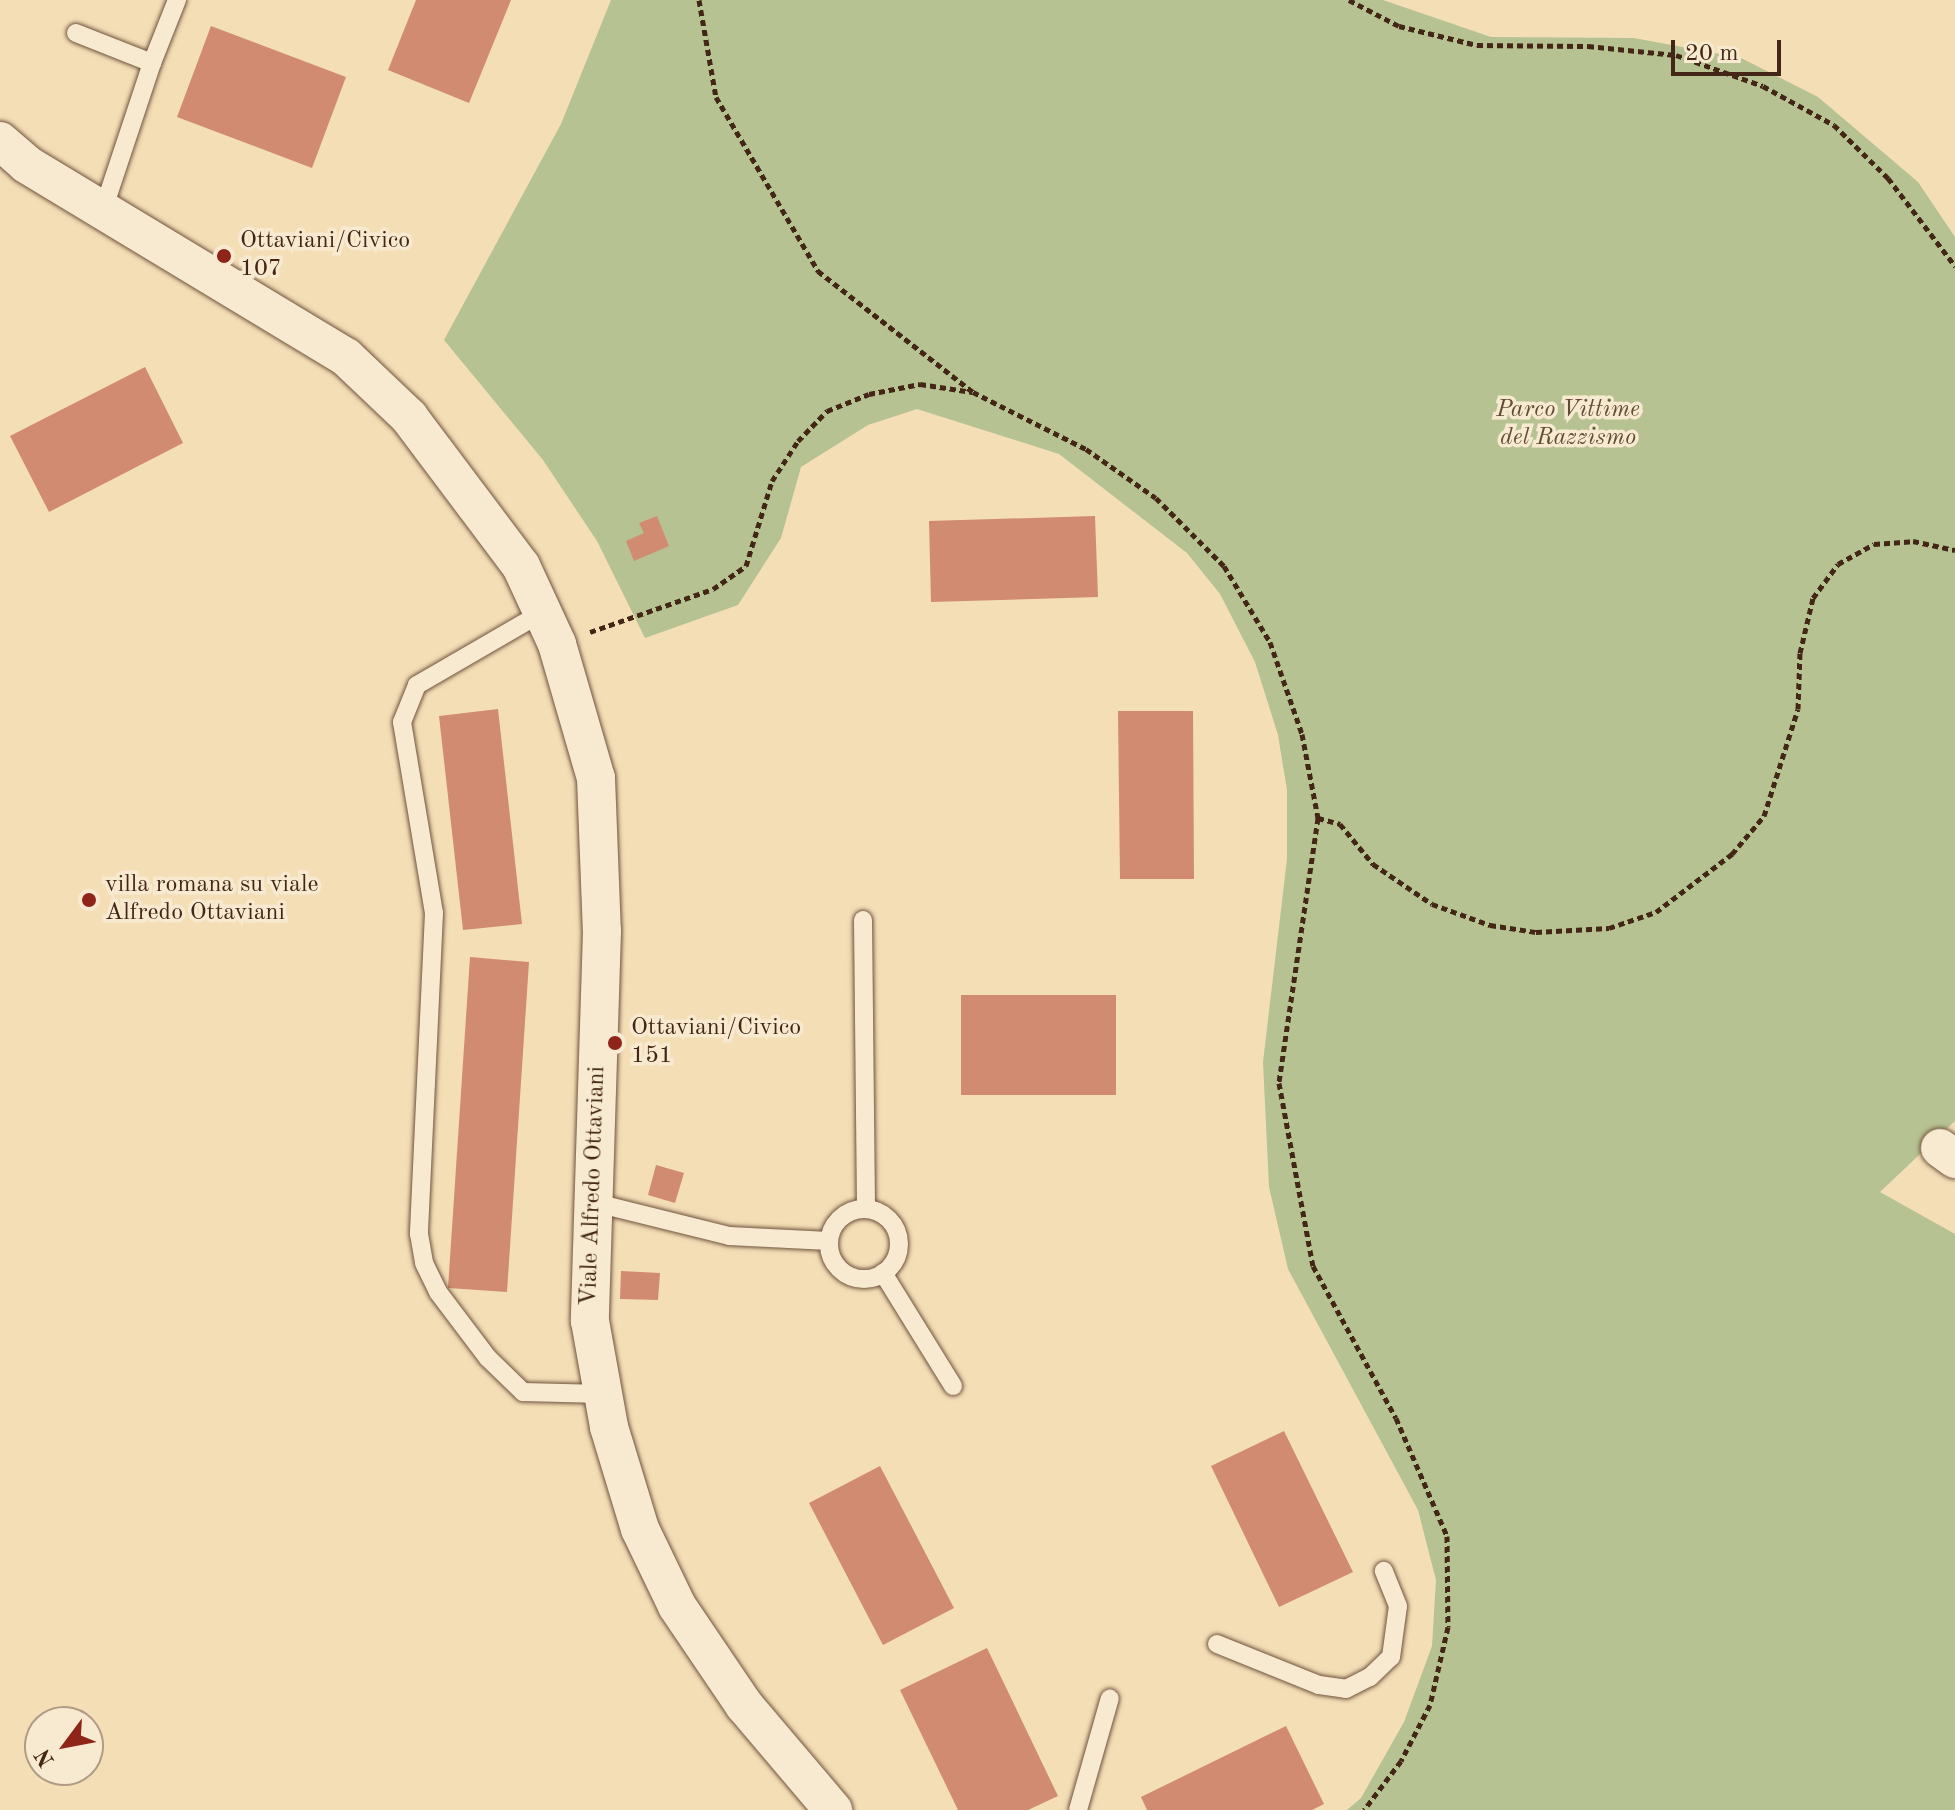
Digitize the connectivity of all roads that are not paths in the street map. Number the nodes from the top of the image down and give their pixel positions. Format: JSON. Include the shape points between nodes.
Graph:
{"nodes":[{"id":1,"x":177,"y":0,"type":"edge"},
{"id":2,"x":76,"y":33,"type":"dead end"},
{"id":3,"x":152,"y":63,"type":"junction"},
{"id":4,"x":0,"y":141,"type":"edge"},
{"id":5,"x":103,"y":210,"type":"junction"},
{"id":6,"x":550,"y":628,"type":"junction"},
{"id":7,"x":863,"y":920,"type":"dead end"},
{"id":8,"x":592,"y":1202,"type":"junction"},
{"id":9,"x":866,"y":1209,"type":"junction"},
{"id":10,"x":829,"y":1241,"type":"junction"},
{"id":11,"x":883,"y":1273,"type":"junction"},
{"id":12,"x":953,"y":1386,"type":"dead end"},
{"id":13,"x":603,"y":1394,"type":"junction"},
{"id":14,"x":1384,"y":1571,"type":"dead end"},
{"id":15,"x":1217,"y":1644,"type":"dead end"},
{"id":16,"x":1110,"y":1698,"type":"dead end"},
{"id":17,"x":833,"y":1810,"type":"edge"},
{"id":18,"x":1078,"y":1810,"type":"edge"}],
"edges":[{"from":1,"to":3,"type":"lane"},
{"from":2,"to":3,"type":"lane"},
{"from":3,"to":5,"type":"lane"},
{"from":4,"to":5,"type":"street","name":"Viale Alfredo Ottaviani","via":[[26,164]]},
{"from":5,"to":6,"type":"street","name":"Viale Alfredo Ottaviani","via":[[346,357],[409,417],[464,486],[521,566]]},
{"from":6,"to":8,"type":"street","name":"Viale Alfredo Ottaviani","via":[[596,778],[602,931]]},
{"from":6,"to":13,"type":"lane","via":[[417,685],[407,699],[402,722],[434,913],[419,1234],[424,1263],[438,1292],[488,1358],[523,1392]]},
{"from":7,"to":9,"type":"lane"},
{"from":8,"to":10,"type":"lane","via":[[729,1236]]},
{"from":8,"to":13,"type":"street","name":"Viale Alfredo Ottaviani","via":[[590,1321]]},
{"from":9,"to":10,"type":"lane","via":[[843,1215]]},
{"from":9,"to":11,"type":"lane","via":[[888,1218],[898,1239],[893,1262]]},
{"from":10,"to":11,"type":"lane","via":[[832,1258],[847,1275],[868,1279]]},
{"from":11,"to":12,"type":"lane"},
{"from":13,"to":17,"type":"street","name":"Viale Alfredo Ottaviani","via":[[640,1529],[677,1606],[744,1705]]},
{"from":14,"to":15,"type":"lane","via":[[1398,1606],[1391,1657],[1370,1677],[1346,1689],[1319,1685]]},
{"from":16,"to":18,"type":"lane"}]}
